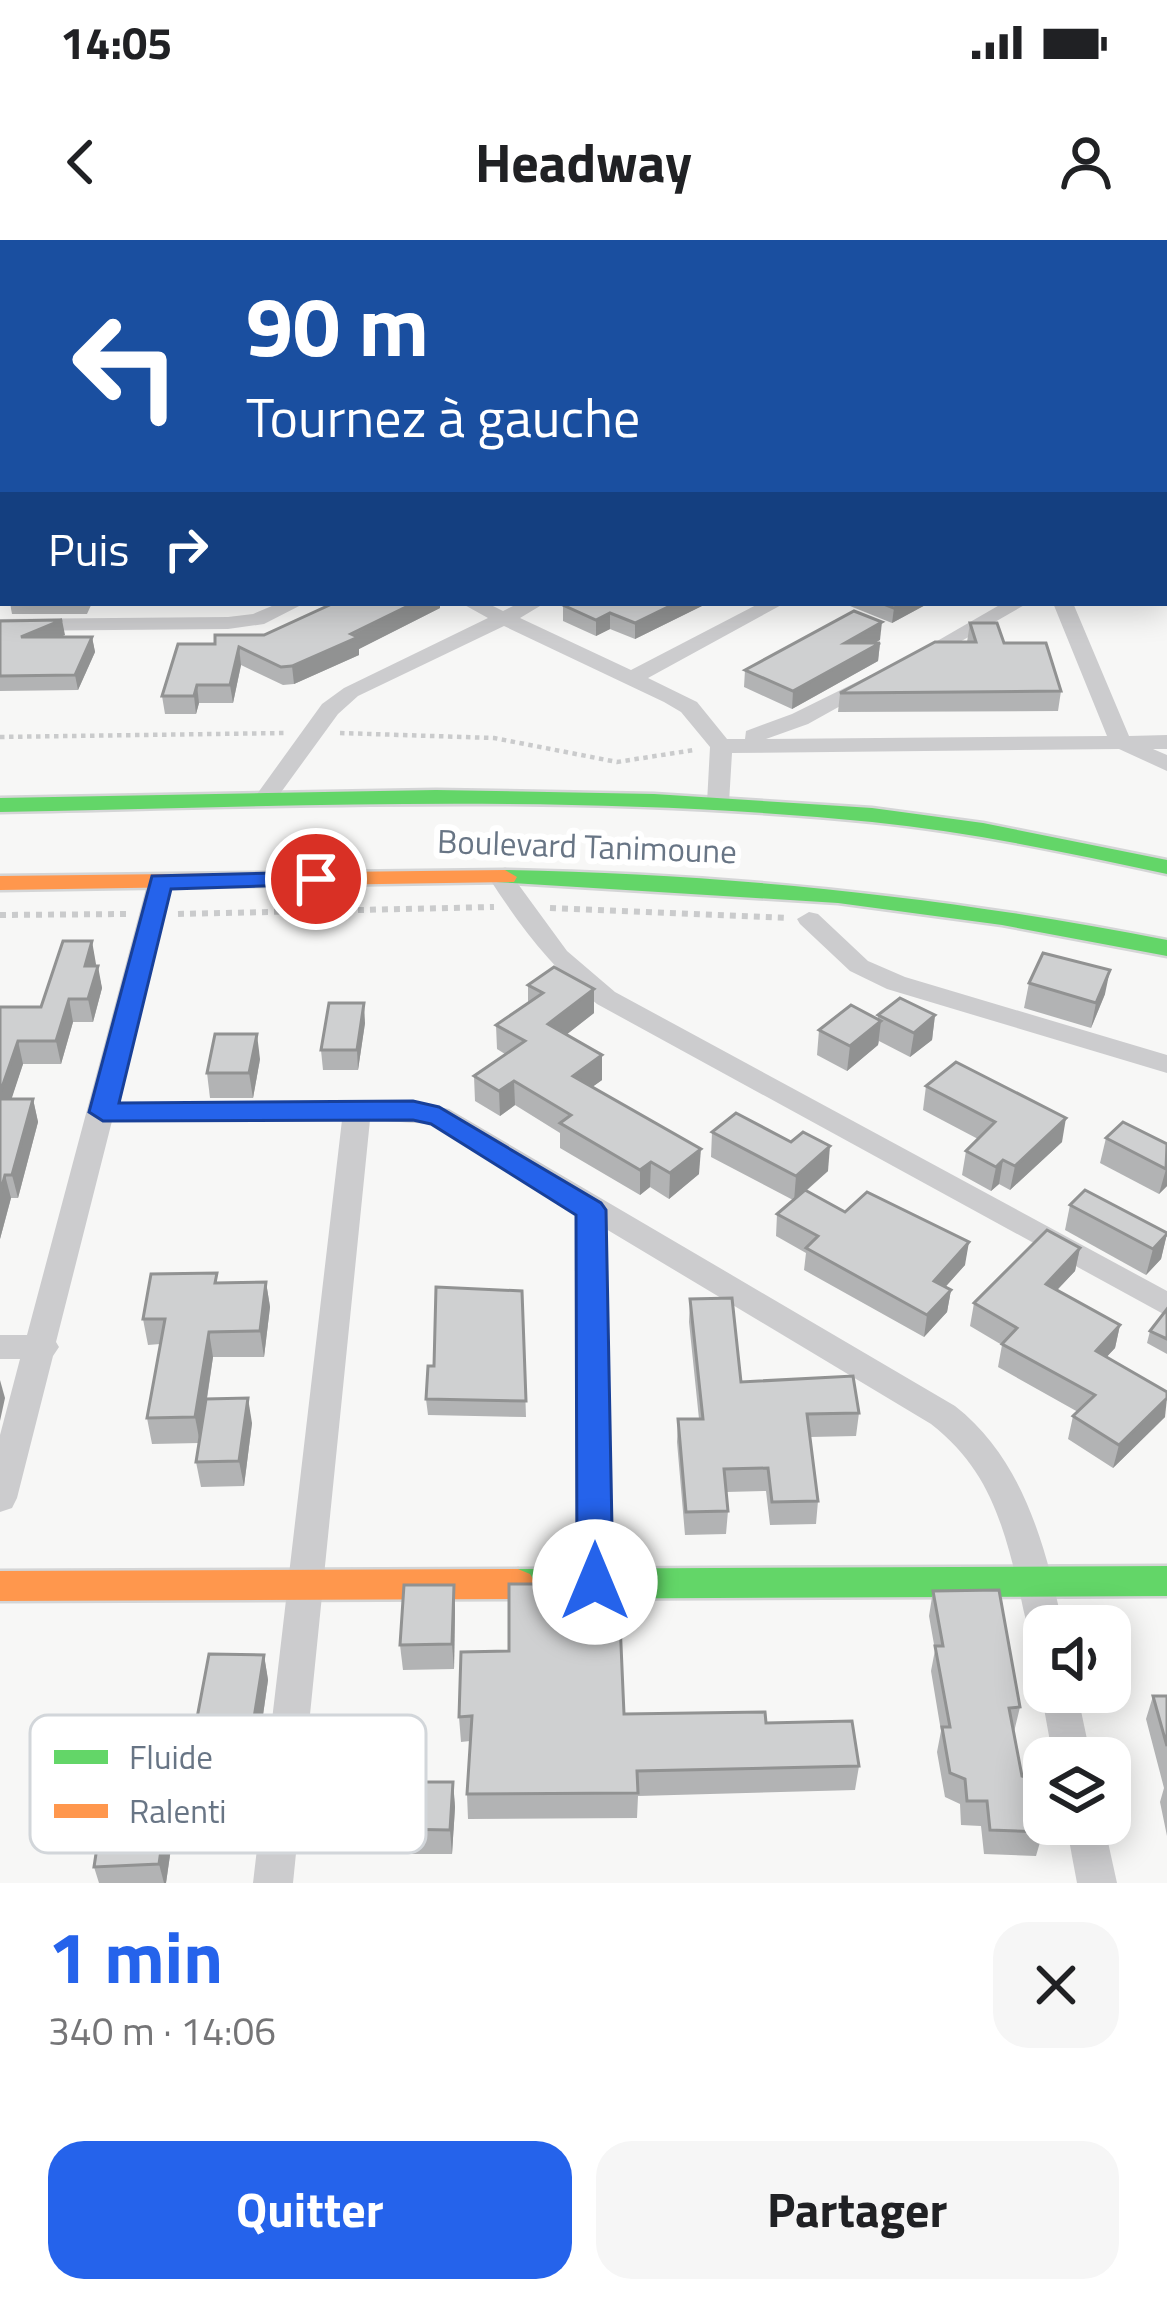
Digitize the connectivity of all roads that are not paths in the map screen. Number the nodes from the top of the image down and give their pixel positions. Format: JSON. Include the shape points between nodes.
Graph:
{"nodes":[{"id":1,"x":230,"y":606,"type":"edge"},
{"id":2,"x":288,"y":606,"type":"edge"},
{"id":3,"x":477,"y":606,"type":"edge"},
{"id":4,"x":528,"y":606,"type":"edge"},
{"id":5,"x":770,"y":606,"type":"edge"},
{"id":6,"x":1012,"y":606,"type":"edge"},
{"id":7,"x":1065,"y":606,"type":"edge"},
{"id":8,"x":502,"y":618,"type":"junction"},
{"id":9,"x":256,"y":620,"type":"junction"},
{"id":10,"x":0,"y":625,"type":"edge"},
{"id":11,"x":629,"y":679,"type":"junction"},
{"id":12,"x":1120,"y":742,"type":"junction"},
{"id":13,"x":1167,"y":742,"type":"edge"},
{"id":14,"x":1167,"y":764,"type":"edge"},
{"id":15,"x":720,"y":774,"type":"junction"},
{"id":16,"x":263,"y":801,"type":"junction"},
{"id":17,"x":0,"y":805,"type":"edge"},
{"id":18,"x":1167,"y":867,"type":"edge"},
{"id":19,"x":501,"y":878,"type":"junction"},
{"id":20,"x":160,"y":881,"type":"junction"},
{"id":21,"x":0,"y":883,"type":"edge"},
{"id":22,"x":809,"y":919,"type":"road end"},
{"id":23,"x":1167,"y":948,"type":"edge"},
{"id":24,"x":1167,"y":1064,"type":"edge"},
{"id":25,"x":357,"y":1110,"type":"junction"},
{"id":26,"x":103,"y":1112,"type":"junction"},
{"id":27,"x":591,"y":1210,"type":"junction"},
{"id":28,"x":1167,"y":1305,"type":"edge"},
{"id":29,"x":0,"y":1347,"type":"edge"},
{"id":30,"x":43,"y":1347,"type":"junction"},
{"id":31,"x":0,"y":1498,"type":"edge"},
{"id":32,"x":1036,"y":1578,"type":"junction"},
{"id":33,"x":1167,"y":1580,"type":"edge"},
{"id":34,"x":595,"y":1582,"type":"junction"},
{"id":35,"x":304,"y":1585,"type":"junction"},
{"id":36,"x":0,"y":1586,"type":"edge"},
{"id":37,"x":1041,"y":1605,"type":"edge"},
{"id":38,"x":290,"y":1715,"type":"edge"},
{"id":39,"x":1089,"y":1845,"type":"edge"},
{"id":40,"x":276,"y":1853,"type":"edge"},
{"id":41,"x":273,"y":1883,"type":"edge"},
{"id":42,"x":1097,"y":1883,"type":"edge"}],
"edges":[{"from":1,"to":9,"type":"street"},
{"from":2,"to":9,"type":"street"},
{"from":3,"to":8,"type":"street"},
{"from":4,"to":8,"type":"street"},
{"from":5,"to":11,"type":"street"},
{"from":6,"to":15,"type":"street","via":[[800,719]]},
{"from":7,"to":12,"type":"street"},
{"from":8,"to":11,"type":"street"},
{"from":8,"to":16,"type":"street","via":[[351,692],[310,733]]},
{"from":9,"to":10,"type":"street"},
{"from":11,"to":15,"type":"street","via":[[688,707]]},
{"from":12,"to":13,"type":"street"},
{"from":12,"to":14,"type":"street"},
{"from":12,"to":15,"type":"street"},
{"from":15,"to":16,"type":"main road","name":"Boulevard Tanimoune","via":[[545,798]]},
{"from":15,"to":18,"type":"main road","name":"Boulevard Tanimoune","via":[[878,815]]},
{"from":16,"to":17,"type":"main road","name":"Boulevard Tanimoune"},
{"from":19,"to":20,"type":"main road","name":"Boulevard Tanimoune"},
{"from":19,"to":23,"type":"main road","name":"Boulevard Tanimoune","via":[[895,898]]},
{"from":19,"to":28,"type":"street","via":[[568,970],[606,998]]},
{"from":20,"to":21,"type":"main road","name":"Boulevard Tanimoune"},
{"from":20,"to":26,"type":"street"},
{"from":22,"to":24,"type":"street","via":[[860,966],[896,983]]},
{"from":25,"to":26,"type":"street"},
{"from":25,"to":27,"type":"street","via":[[439,1116]]},
{"from":25,"to":35,"type":"street"},
{"from":26,"to":30,"type":"street"},
{"from":27,"to":32,"type":"street","via":[[943,1415],[992,1468]]},
{"from":27,"to":34,"type":"street"},
{"from":29,"to":30,"type":"street"},
{"from":30,"to":31,"type":"street"},
{"from":32,"to":33,"type":"main road"},
{"from":32,"to":34,"type":"main road"},
{"from":32,"to":37,"type":"street"},
{"from":34,"to":35,"type":"main road"},
{"from":35,"to":36,"type":"main road"},
{"from":35,"to":38,"type":"street"},
{"from":39,"to":42,"type":"street"},
{"from":40,"to":41,"type":"street"}]}
